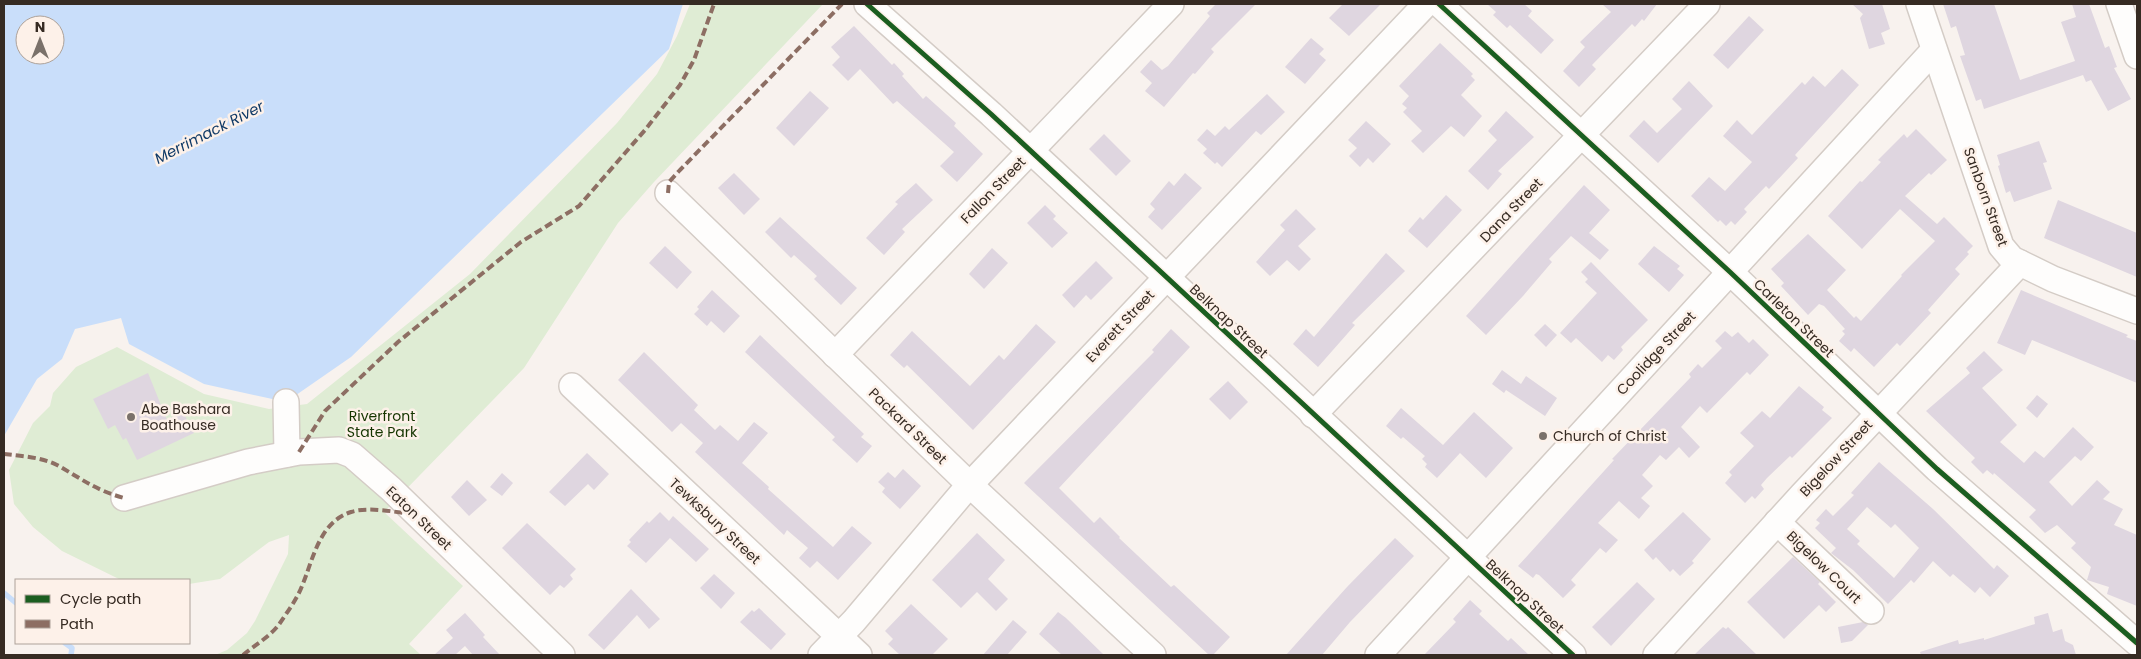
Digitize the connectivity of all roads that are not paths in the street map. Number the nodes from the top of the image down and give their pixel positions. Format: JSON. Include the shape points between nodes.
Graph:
{"nodes":[{"id":1,"x":867,"y":4,"type":"edge"},
{"id":2,"x":1171,"y":4,"type":"edge"},
{"id":3,"x":1426,"y":4,"type":"edge"},
{"id":4,"x":1439,"y":4,"type":"edge"},
{"id":5,"x":1707,"y":4,"type":"edge"},
{"id":6,"x":1919,"y":4,"type":"edge"},
{"id":7,"x":2120,"y":4,"type":"edge"},
{"id":8,"x":1934,"y":50,"type":"junction"},
{"id":9,"x":2137,"y":56,"type":"edge"},
{"id":10,"x":1583,"y":136,"type":"junction"},
{"id":11,"x":1031,"y":151,"type":"junction"},
{"id":12,"x":668,"y":193,"type":"dead end"},
{"id":13,"x":2020,"y":264,"type":"junction"},
{"id":14,"x":1730,"y":272,"type":"junction"},
{"id":15,"x":1166,"y":278,"type":"junction"},
{"id":16,"x":2137,"y":311,"type":"edge"},
{"id":17,"x":835,"y":355,"type":"junction"},
{"id":18,"x":572,"y":386,"type":"dead end"},
{"id":19,"x":286,"y":402,"type":"dead end"},
{"id":20,"x":1313,"y":414,"type":"junction"},
{"id":21,"x":1878,"y":414,"type":"junction"},
{"id":22,"x":287,"y":454,"type":"junction"},
{"id":23,"x":970,"y":485,"type":"junction"},
{"id":24,"x":124,"y":498,"type":"dead end"},
{"id":25,"x":1777,"y":522,"type":"junction"},
{"id":26,"x":1468,"y":558,"type":"junction"},
{"id":27,"x":1871,"y":611,"type":"dead end"},
{"id":28,"x":838,"y":636,"type":"junction"},
{"id":29,"x":2137,"y":644,"type":"edge"},
{"id":30,"x":562,"y":655,"type":"edge"},
{"id":31,"x":820,"y":655,"type":"edge"},
{"id":32,"x":858,"y":655,"type":"edge"},
{"id":33,"x":1153,"y":655,"type":"edge"},
{"id":34,"x":1378,"y":655,"type":"edge"},
{"id":35,"x":1573,"y":655,"type":"edge"},
{"id":36,"x":1656,"y":655,"type":"edge"}],
"edges":[{"from":1,"to":11,"type":"street","name":"Belknap Street"},
{"from":2,"to":11,"type":"street","name":"Fallon Street"},
{"from":3,"to":15,"type":"street","name":"Everett Street"},
{"from":4,"to":10,"type":"street","name":"Carleton Street"},
{"from":5,"to":10,"type":"street","name":"Dana Street"},
{"from":6,"to":8,"type":"street","name":"Sanborn Street"},
{"from":7,"to":9,"type":"street"},
{"from":8,"to":13,"type":"street","name":"Sanborn Street","via":[[2002,246]]},
{"from":8,"to":14,"type":"street","name":"Coolidge Street"},
{"from":10,"to":14,"type":"street","name":"Carleton Street"},
{"from":10,"to":20,"type":"street","name":"Dana Street"},
{"from":11,"to":15,"type":"street","name":"Belknap Street"},
{"from":11,"to":17,"type":"street","name":"Fallon Street"},
{"from":12,"to":17,"type":"street","name":"Packard Street"},
{"from":13,"to":16,"type":"street","name":"Sanborn Street","via":[[2053,280]]},
{"from":13,"to":21,"type":"street","name":"Bigelow Street"},
{"from":14,"to":21,"type":"street","name":"Carleton Street"},
{"from":14,"to":26,"type":"street","name":"Coolidge Street"},
{"from":15,"to":20,"type":"street","name":"Belknap Street"},
{"from":15,"to":23,"type":"street","name":"Everett Street"},
{"from":17,"to":23,"type":"street","name":"Packard Street"},
{"from":18,"to":28,"type":"street","name":"Tewksbury Street"},
{"from":19,"to":22,"type":"street"},
{"from":20,"to":26,"type":"street","name":"Belknap Street"},
{"from":21,"to":25,"type":"street","name":"Bigelow Street"},
{"from":21,"to":29,"type":"street","name":"Carleton Street","via":[[1936,469]]},
{"from":22,"to":24,"type":"street","name":"Eaton Street"},
{"from":22,"to":30,"type":"street","name":"Eaton Street","via":[[320,449],[339,450],[352,455]]},
{"from":23,"to":28,"type":"street","name":"Everett Street"},
{"from":23,"to":33,"type":"street","name":"Packard Street"},
{"from":25,"to":27,"type":"street","name":"Bigelow Court"},
{"from":25,"to":36,"type":"street","name":"Bigelow Street"},
{"from":26,"to":34,"type":"street","name":"Coolidge Street"},
{"from":26,"to":35,"type":"street","name":"Belknap Street"},
{"from":28,"to":31,"type":"street","name":"Everett Street"},
{"from":28,"to":32,"type":"street","name":"Tewksbury Street"}]}
